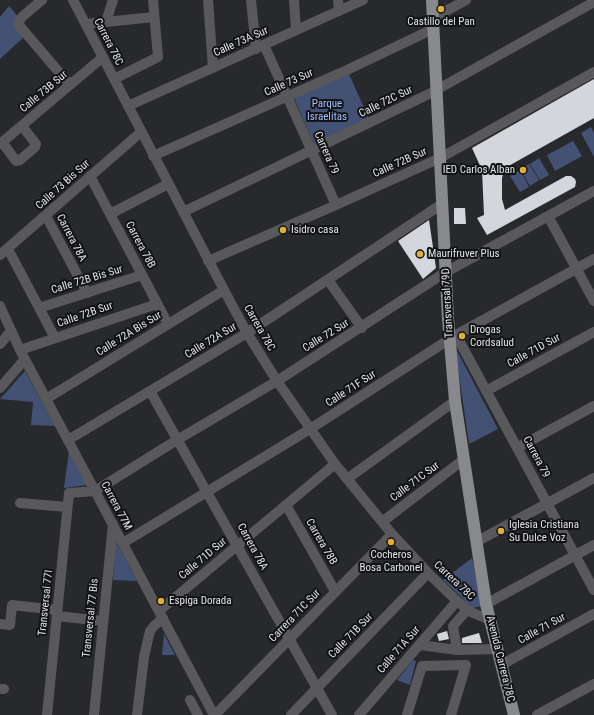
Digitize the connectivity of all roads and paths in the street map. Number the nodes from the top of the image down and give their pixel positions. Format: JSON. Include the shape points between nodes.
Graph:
{"nodes":[{"id":1,"x":42,"y":0,"type":"edge"},
{"id":2,"x":113,"y":0,"type":"edge"},
{"id":3,"x":153,"y":0,"type":"edge"},
{"id":4,"x":208,"y":0,"type":"edge"},
{"id":5,"x":251,"y":0,"type":"edge"},
{"id":6,"x":294,"y":0,"type":"edge"},
{"id":7,"x":338,"y":0,"type":"edge"},
{"id":8,"x":363,"y":0,"type":"edge"},
{"id":9,"x":432,"y":0,"type":"edge"},
{"id":10,"x":466,"y":0,"type":"edge"},
{"id":11,"x":74,"y":1,"type":"edge"},
{"id":12,"x":593,"y":2,"type":"edge"},
{"id":13,"x":339,"y":11,"type":"junction"},
{"id":14,"x":154,"y":17,"type":"junction"},
{"id":15,"x":106,"y":22,"type":"junction"},
{"id":16,"x":86,"y":24,"type":"junction"},
{"id":17,"x":433,"y":24,"type":"junction"},
{"id":18,"x":296,"y":30,"type":"junction"},
{"id":19,"x":260,"y":47,"type":"junction"},
{"id":20,"x":103,"y":57,"type":"junction"},
{"id":21,"x":213,"y":68,"type":"junction"},
{"id":22,"x":594,"y":72,"type":"edge"},
{"id":23,"x":114,"y":79,"type":"junction"},
{"id":24,"x":70,"y":85,"type":"junction"},
{"id":25,"x":436,"y":91,"type":"junction"},
{"id":26,"x":287,"y":97,"type":"junction"},
{"id":27,"x":128,"y":106,"type":"junction"},
{"id":28,"x":22,"y":126,"type":"junction"},
{"id":29,"x":141,"y":132,"type":"junction"},
{"id":30,"x":1,"y":143,"type":"edge"},
{"id":31,"x":312,"y":151,"type":"junction"},
{"id":32,"x":153,"y":156,"type":"junction"},
{"id":33,"x":440,"y":158,"type":"junction"},
{"id":34,"x":90,"y":176,"type":"junction"},
{"id":35,"x":168,"y":184,"type":"junction"},
{"id":36,"x":594,"y":191,"type":"edge"},
{"id":37,"x":442,"y":204,"type":"junction"},
{"id":38,"x":336,"y":205,"type":"junction"},
{"id":39,"x":182,"y":212,"type":"junction"},
{"id":40,"x":110,"y":214,"type":"junction"},
{"id":41,"x":46,"y":216,"type":"junction"},
{"id":42,"x":548,"y":216,"type":"junction"},
{"id":43,"x":4,"y":252,"type":"edge"},
{"id":44,"x":594,"y":259,"type":"edge"},
{"id":45,"x":208,"y":261,"type":"junction"},
{"id":46,"x":576,"y":269,"type":"junction"},
{"id":47,"x":446,"y":272,"type":"junction"},
{"id":48,"x":142,"y":276,"type":"junction"},
{"id":49,"x":328,"y":280,"type":"junction"},
{"id":50,"x":224,"y":290,"type":"junction"},
{"id":51,"x":87,"y":293,"type":"junction"},
{"id":52,"x":594,"y":302,"type":"edge"},
{"id":53,"x":157,"y":304,"type":"junction"},
{"id":54,"x":0,"y":306,"type":"edge"},
{"id":55,"x":39,"y":308,"type":"junction"},
{"id":56,"x":168,"y":324,"type":"junction"},
{"id":57,"x":362,"y":328,"type":"junction"},
{"id":58,"x":11,"y":331,"type":"junction"},
{"id":59,"x":594,"y":332,"type":"edge"},
{"id":60,"x":247,"y":333,"type":"junction"},
{"id":61,"x":453,"y":337,"type":"junction"},
{"id":62,"x":55,"y":338,"type":"junction"},
{"id":63,"x":0,"y":344,"type":"edge"},
{"id":64,"x":20,"y":350,"type":"junction"},
{"id":65,"x":25,"y":359,"type":"junction"},
{"id":66,"x":278,"y":381,"type":"junction"},
{"id":67,"x":0,"y":388,"type":"edge"},
{"id":68,"x":150,"y":391,"type":"junction"},
{"id":69,"x":486,"y":391,"type":"junction"},
{"id":70,"x":46,"y":399,"type":"junction"},
{"id":71,"x":455,"y":401,"type":"junction"},
{"id":72,"x":594,"y":406,"type":"edge"},
{"id":73,"x":310,"y":429,"type":"junction"},
{"id":74,"x":68,"y":440,"type":"junction"},
{"id":75,"x":178,"y":440,"type":"junction"},
{"id":76,"x":517,"y":448,"type":"junction"},
{"id":77,"x":463,"y":460,"type":"junction"},
{"id":78,"x":335,"y":464,"type":"junction"},
{"id":79,"x":594,"y":478,"type":"edge"},
{"id":80,"x":347,"y":479,"type":"junction"},
{"id":81,"x":95,"y":491,"type":"junction"},
{"id":82,"x":207,"y":492,"type":"junction"},
{"id":83,"x":69,"y":494,"type":"joint"},
{"id":84,"x":20,"y":503,"type":"dead end"},
{"id":85,"x":547,"y":503,"type":"junction"},
{"id":86,"x":286,"y":505,"type":"junction"},
{"id":87,"x":68,"y":508,"type":"junction"},
{"id":88,"x":382,"y":522,"type":"junction"},
{"id":89,"x":113,"y":524,"type":"junction"},
{"id":90,"x":392,"y":534,"type":"junction"},
{"id":91,"x":476,"y":542,"type":"junction"},
{"id":92,"x":123,"y":543,"type":"junction"},
{"id":93,"x":594,"y":545,"type":"edge"},
{"id":94,"x":237,"y":546,"type":"junction"},
{"id":95,"x":575,"y":555,"type":"junction"},
{"id":96,"x":428,"y":573,"type":"junction"},
{"id":97,"x":594,"y":590,"type":"edge"},
{"id":98,"x":336,"y":591,"type":"junction"},
{"id":99,"x":457,"y":601,"type":"junction"},
{"id":100,"x":486,"y":604,"type":"junction"},
{"id":101,"x":466,"y":610,"type":"junction"},
{"id":102,"x":57,"y":613,"type":"junction"},
{"id":103,"x":161,"y":614,"type":"junction"},
{"id":104,"x":594,"y":614,"type":"edge"},
{"id":105,"x":490,"y":620,"type":"junction"},
{"id":106,"x":103,"y":621,"type":"junction"},
{"id":107,"x":5,"y":624,"type":"edge"},
{"id":108,"x":289,"y":639,"type":"junction"},
{"id":109,"x":420,"y":644,"type":"junction"},
{"id":110,"x":497,"y":649,"type":"junction"},
{"id":111,"x":458,"y":650,"type":"junction"},
{"id":112,"x":501,"y":665,"type":"junction"},
{"id":113,"x":594,"y":684,"type":"edge"},
{"id":114,"x":317,"y":689,"type":"junction"},
{"id":115,"x":190,"y":700,"type":"dead end"},
{"id":116,"x":47,"y":715,"type":"edge"},
{"id":117,"x":94,"y":715,"type":"edge"},
{"id":118,"x":137,"y":715,"type":"edge"},
{"id":119,"x":198,"y":715,"type":"edge"},
{"id":120,"x":215,"y":715,"type":"edge"},
{"id":121,"x":291,"y":715,"type":"edge"},
{"id":122,"x":332,"y":715,"type":"edge"},
{"id":123,"x":359,"y":715,"type":"edge"},
{"id":124,"x":407,"y":715,"type":"edge"},
{"id":125,"x":451,"y":715,"type":"edge"},
{"id":126,"x":514,"y":715,"type":"edge"},
{"id":127,"x":537,"y":715,"type":"edge"}],
"edges":[{"from":1,"to":24,"type":"street","via":[[19,21],[19,27]]},
{"from":2,"to":15,"type":"street"},
{"from":3,"to":14,"type":"street"},
{"from":4,"to":21,"type":"street"},
{"from":5,"to":19,"type":"street","name":"Carrera 79"},
{"from":6,"to":18,"type":"street"},
{"from":7,"to":13,"type":"street"},
{"from":8,"to":13,"type":"street","name":"Calle 73A Sur"},
{"from":9,"to":17,"type":"main road","name":"Transversal 79D"},
{"from":10,"to":17,"type":"street","name":"Calle 73 Sur"},
{"from":11,"to":16,"type":"street","name":"Carrera 78C"},
{"from":12,"to":25,"type":"street","name":"Calle 72C Sur"},
{"from":13,"to":18,"type":"street","name":"Calle 73A Sur"},
{"from":14,"to":15,"type":"street"},
{"from":14,"to":23,"type":"street","via":[[158,57]]},
{"from":15,"to":16,"type":"street"},
{"from":16,"to":20,"type":"street","name":"Carrera 78C"},
{"from":17,"to":25,"type":"main road","name":"Transversal 79D"},
{"from":17,"to":26,"type":"street","name":"Calle 73 Sur"},
{"from":18,"to":19,"type":"street","name":"Calle 73A Sur"},
{"from":19,"to":21,"type":"street","name":"Calle 73A Sur"},
{"from":19,"to":26,"type":"street","name":"Carrera 79"},
{"from":20,"to":23,"type":"street","name":"Carrera 78C"},
{"from":20,"to":24,"type":"street","name":"Calle 73B Sur"},
{"from":21,"to":27,"type":"street","name":"Calle 73A Sur"},
{"from":22,"to":33,"type":"street","name":"Calle 72B Sur"},
{"from":23,"to":27,"type":"street","name":"Carrera 78C"},
{"from":24,"to":28,"type":"street","name":"Calle 73B Sur"},
{"from":25,"to":31,"type":"street","name":"Calle 72C Sur"},
{"from":25,"to":33,"type":"main road","name":"Transversal 79D"},
{"from":26,"to":31,"type":"street","name":"Carrera 79"},
{"from":26,"to":32,"type":"street","name":"Calle 73 Sur"},
{"from":27,"to":29,"type":"street","name":"Carrera 78C"},
{"from":28,"to":30,"type":"street","name":"Calle 73B Sur"},
{"from":28,"to":30,"type":"street","via":[[36,144],[20,160],[16,161]]},
{"from":29,"to":32,"type":"street","name":"Carrera 78C"},
{"from":29,"to":34,"type":"street","name":"Calle 73 Bis Sur"},
{"from":31,"to":38,"type":"street","name":"Carrera 79"},
{"from":31,"to":39,"type":"street","name":"Calle 72C Sur"},
{"from":32,"to":35,"type":"street","name":"Carrera 78C"},
{"from":33,"to":37,"type":"main road","name":"Transversal 79D"},
{"from":33,"to":38,"type":"street","name":"Calle 72B Sur"},
{"from":34,"to":40,"type":"street","name":"Carrera 78B"},
{"from":34,"to":41,"type":"street","name":"Calle 73 Bis Sur"},
{"from":35,"to":39,"type":"street","name":"Carrera 78C"},
{"from":35,"to":40,"type":"street"},
{"from":36,"to":42,"type":"street","name":"Calle 72 Sur"},
{"from":37,"to":47,"type":"main road","name":"Transversal 79D"},
{"from":37,"to":49,"type":"street","name":"Calle 72A Sur"},
{"from":38,"to":45,"type":"street","name":"Calle 72B Sur"},
{"from":39,"to":45,"type":"street","name":"Carrera 78C"},
{"from":40,"to":48,"type":"street","name":"Carrera 78B"},
{"from":41,"to":43,"type":"street","name":"Calle 73 Bis Sur"},
{"from":41,"to":51,"type":"street","name":"Carrera 78A"},
{"from":42,"to":46,"type":"street"},
{"from":42,"to":47,"type":"street","name":"Calle 72 Sur"},
{"from":43,"to":55,"type":"street"},
{"from":44,"to":46,"type":"street","name":"Calle 71F Sur"},
{"from":45,"to":50,"type":"street","name":"Carrera 78C"},
{"from":46,"to":52,"type":"street"},
{"from":46,"to":61,"type":"street","name":"Calle 71F Sur"},
{"from":47,"to":57,"type":"street","name":"Calle 72 Sur"},
{"from":47,"to":61,"type":"main road","name":"Transversal 79D"},
{"from":48,"to":51,"type":"street","name":"Calle 72B Bis Sur"},
{"from":48,"to":53,"type":"street","name":"Carrera 78B"},
{"from":49,"to":57,"type":"street"},
{"from":49,"to":60,"type":"street","name":"Calle 72A Sur"},
{"from":50,"to":56,"type":"street","name":"Calle 72A Bis Sur"},
{"from":50,"to":60,"type":"street","name":"Carrera 78C"},
{"from":51,"to":55,"type":"street","name":"Calle 72B Bis Sur"},
{"from":53,"to":56,"type":"street","name":"Carrera 78B"},
{"from":53,"to":62,"type":"street","name":"Calle 72B Sur"},
{"from":54,"to":58,"type":"street","name":"Carrera 77M"},
{"from":55,"to":62,"type":"street"},
{"from":56,"to":70,"type":"street","name":"Calle 72A Bis Sur"},
{"from":57,"to":66,"type":"street","name":"Calle 72 Sur"},
{"from":58,"to":63,"type":"street"},
{"from":58,"to":64,"type":"street","name":"Carrera 77M"},
{"from":59,"to":69,"type":"street","name":"Calle 71D Sur"},
{"from":60,"to":66,"type":"street","name":"Carrera 78C"},
{"from":60,"to":68,"type":"street","name":"Calle 72A Sur"},
{"from":61,"to":69,"type":"street","name":"Carrera 79"},
{"from":61,"to":71,"type":"main road","name":"Transversal 79D"},
{"from":61,"to":73,"type":"street","name":"Calle 71F Sur"},
{"from":62,"to":64,"type":"street","name":"Calle 72B Sur"},
{"from":64,"to":65,"type":"street","name":"Carrera 77M"},
{"from":65,"to":67,"type":"street"},
{"from":65,"to":70,"type":"street","name":"Carrera 77M"},
{"from":66,"to":73,"type":"street","name":"Carrera 78C"},
{"from":66,"to":75,"type":"street","name":"Calle 72 Sur"},
{"from":68,"to":74,"type":"street","name":"Calle 72A Sur"},
{"from":68,"to":75,"type":"street","name":"Carrera 78A"},
{"from":69,"to":76,"type":"street","name":"Carrera 79"},
{"from":70,"to":74,"type":"street","name":"Carrera 77M"},
{"from":71,"to":77,"type":"main road","name":"Transversal 79D"},
{"from":71,"to":80,"type":"street"},
{"from":72,"to":76,"type":"street"},
{"from":73,"to":78,"type":"street","name":"Carrera 78C"},
{"from":73,"to":82,"type":"street","name":"Calle 71F Sur"},
{"from":74,"to":81,"type":"street","name":"Carrera 77M"},
{"from":75,"to":81,"type":"street","name":"Calle 72 Sur"},
{"from":75,"to":82,"type":"street","name":"Carrera 78A"},
{"from":76,"to":85,"type":"street","name":"Carrera 79"},
{"from":77,"to":88,"type":"street","name":"Calle 71C Sur"},
{"from":77,"to":91,"type":"main road","name":"Transversal 79D"},
{"from":78,"to":80,"type":"street","name":"Carrera 78C"},
{"from":78,"to":86,"type":"street","name":"Calle 71D Sur"},
{"from":79,"to":85,"type":"street"},
{"from":80,"to":88,"type":"street","name":"Carrera 78C"},
{"from":81,"to":83,"type":"street","name":"Calle 72 Sur"},
{"from":81,"to":89,"type":"street","name":"Carrera 77M"},
{"from":82,"to":92,"type":"street","name":"Calle 71F Sur"},
{"from":82,"to":94,"type":"street","name":"Carrera 78A"},
{"from":83,"to":87,"type":"street","name":"Transversal 77I"},
{"from":84,"to":87,"type":"street"},
{"from":85,"to":91,"type":"street"},
{"from":85,"to":95,"type":"street","name":"Carrera 79"},
{"from":86,"to":94,"type":"street","name":"Calle 71D Sur"},
{"from":86,"to":98,"type":"street","name":"Carrera 78B"},
{"from":87,"to":102,"type":"street","name":"Transversal 77I"},
{"from":88,"to":90,"type":"street","name":"Carrera 78C"},
{"from":89,"to":92,"type":"street","name":"Carrera 77M"},
{"from":89,"to":106,"type":"street","name":"Transversal 77 Bis"},
{"from":90,"to":96,"type":"street","name":"Carrera 78C"},
{"from":90,"to":98,"type":"street","name":"Carrera 71C Sur"},
{"from":91,"to":100,"type":"main road","name":"Transversal 79D"},
{"from":92,"to":103,"type":"street","name":"Carrera 77M"},
{"from":93,"to":95,"type":"street"},
{"from":94,"to":103,"type":"street","name":"Calle 71D Sur"},
{"from":94,"to":108,"type":"street","name":"Carrera 78A"},
{"from":95,"to":97,"type":"street","name":"Carrera 79"},
{"from":95,"to":100,"type":"street"},
{"from":96,"to":99,"type":"street","name":"Carrera 78C"},
{"from":96,"to":114,"type":"street","name":"Calle 71B Sur"},
{"from":98,"to":108,"type":"street","name":"Carrera 71C Sur"},
{"from":99,"to":101,"type":"street","name":"Carrera 78C"},
{"from":99,"to":109,"type":"street","name":"Calle 71A Sur"},
{"from":100,"to":105,"type":"main road","name":"Avenida Carrera 78C"},
{"from":101,"to":105,"type":"street","name":"Carrera 78C"},
{"from":101,"to":111,"type":"street","via":[[453,626]]},
{"from":102,"to":106,"type":"street"},
{"from":102,"to":107,"type":"street","via":[[12,606]]},
{"from":102,"to":116,"type":"street","name":"Transversal 77I"},
{"from":103,"to":118,"type":"street","name":"Calle 71D Sur","via":[[150,631]]},
{"from":103,"to":120,"type":"street","name":"Carrera 77M"},
{"from":104,"to":112,"type":"street","name":"Calle 71 Sur"},
{"from":105,"to":110,"type":"main road","name":"Avenida Carrera 78C"},
{"from":106,"to":117,"type":"street","name":"Transversal 77 Bis"},
{"from":108,"to":114,"type":"street","name":"Carrera 78A"},
{"from":108,"to":120,"type":"street","name":"Carrera 71C Sur"},
{"from":109,"to":111,"type":"street"},
{"from":109,"to":123,"type":"street","name":"Calle 71A Sur"},
{"from":110,"to":111,"type":"street"},
{"from":110,"to":112,"type":"main road","name":"Avenida Carrera 78C"},
{"from":112,"to":126,"type":"main road","name":"Avenida Carrera 78C"},
{"from":113,"to":127,"type":"street"},
{"from":114,"to":121,"type":"street","name":"Calle 71B Sur"},
{"from":114,"to":122,"type":"street","name":"Carrera 78A"},
{"from":115,"to":119,"type":"street"},
{"from":124,"to":125,"type":"street","via":[[422,666],[466,665]]}]}
